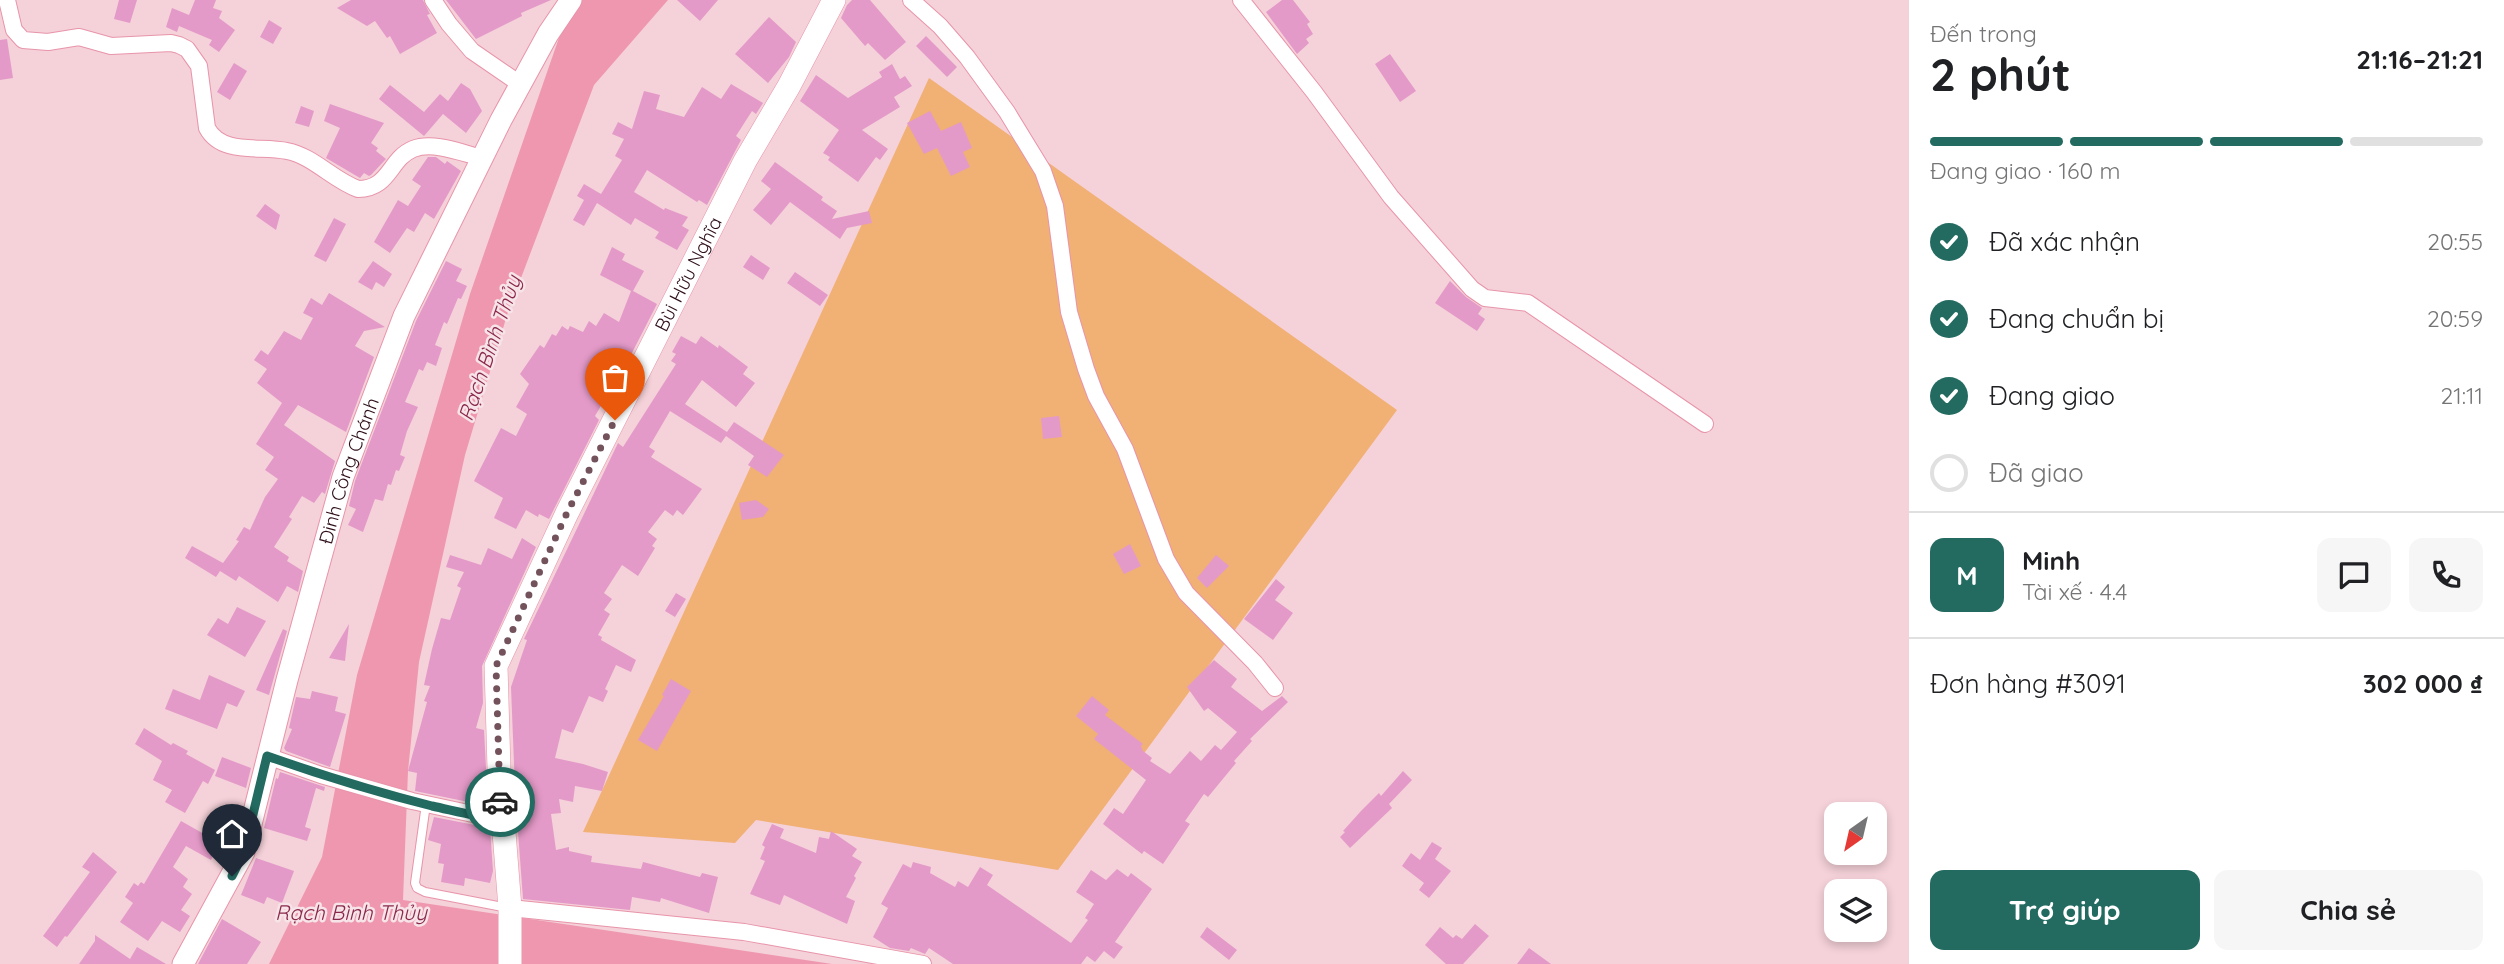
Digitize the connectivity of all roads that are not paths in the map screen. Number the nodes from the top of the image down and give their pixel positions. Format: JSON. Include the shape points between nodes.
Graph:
{"nodes":[{"id":1,"x":7,"y":0,"type":"edge"},
{"id":2,"x":433,"y":0,"type":"edge"},
{"id":3,"x":571,"y":0,"type":"edge"},
{"id":4,"x":834,"y":0,"type":"edge"},
{"id":5,"x":911,"y":0,"type":"edge"},
{"id":6,"x":1241,"y":0,"type":"edge"},
{"id":7,"x":520,"y":84,"type":"junction"},
{"id":8,"x":482,"y":158,"type":"junction"},
{"id":9,"x":1705,"y":424,"type":"dead end"},
{"id":10,"x":1275,"y":688,"type":"dead end"},
{"id":11,"x":267,"y":756,"type":"junction"},
{"id":12,"x":419,"y":802,"type":"junction"},
{"id":13,"x":501,"y":820,"type":"junction"},
{"id":14,"x":510,"y":912,"type":"junction"},
{"id":15,"x":183,"y":964,"type":"edge"},
{"id":16,"x":510,"y":964,"type":"edge"},
{"id":17,"x":923,"y":964,"type":"edge"}],
"edges":[{"from":1,"to":8,"type":"street","via":[[14,30],[23,40],[48,43],[79,37],[111,46],[171,43],[187,49],[199,66],[212,136],[237,147],[295,153],[358,189],[376,186],[414,149],[448,149]]},
{"from":2,"to":7,"type":"street","via":[[472,51]]},
{"from":3,"to":7,"type":"street","name":"Đinh Công Chánh"},
{"from":4,"to":13,"type":"main road","name":"Bùi Hữu Nghĩa","via":[[745,161],[567,513],[496,666]]},
{"from":5,"to":10,"type":"street","via":[[967,57],[1043,171],[1055,206],[1069,312],[1086,369],[1125,449],[1167,559],[1186,593]]},
{"from":6,"to":9,"type":"street","via":[[1391,197],[1472,289],[1485,298],[1528,303]]},
{"from":7,"to":8,"type":"street","name":"Đinh Công Chánh"},
{"from":8,"to":11,"type":"street","name":"Đinh Công Chánh","via":[[404,316],[344,477]]},
{"from":11,"to":12,"type":"street"},
{"from":11,"to":15,"type":"street","name":"Đinh Công Chánh","via":[[244,852]]},
{"from":12,"to":13,"type":"street"},
{"from":12,"to":14,"type":"lane","via":[[417,888]]},
{"from":13,"to":14,"type":"main road","name":"Bùi Hữu Nghĩa"},
{"from":14,"to":16,"type":"main road","name":"Bùi Hữu Nghĩa"},
{"from":14,"to":17,"type":"street","via":[[744,932]]}]}
